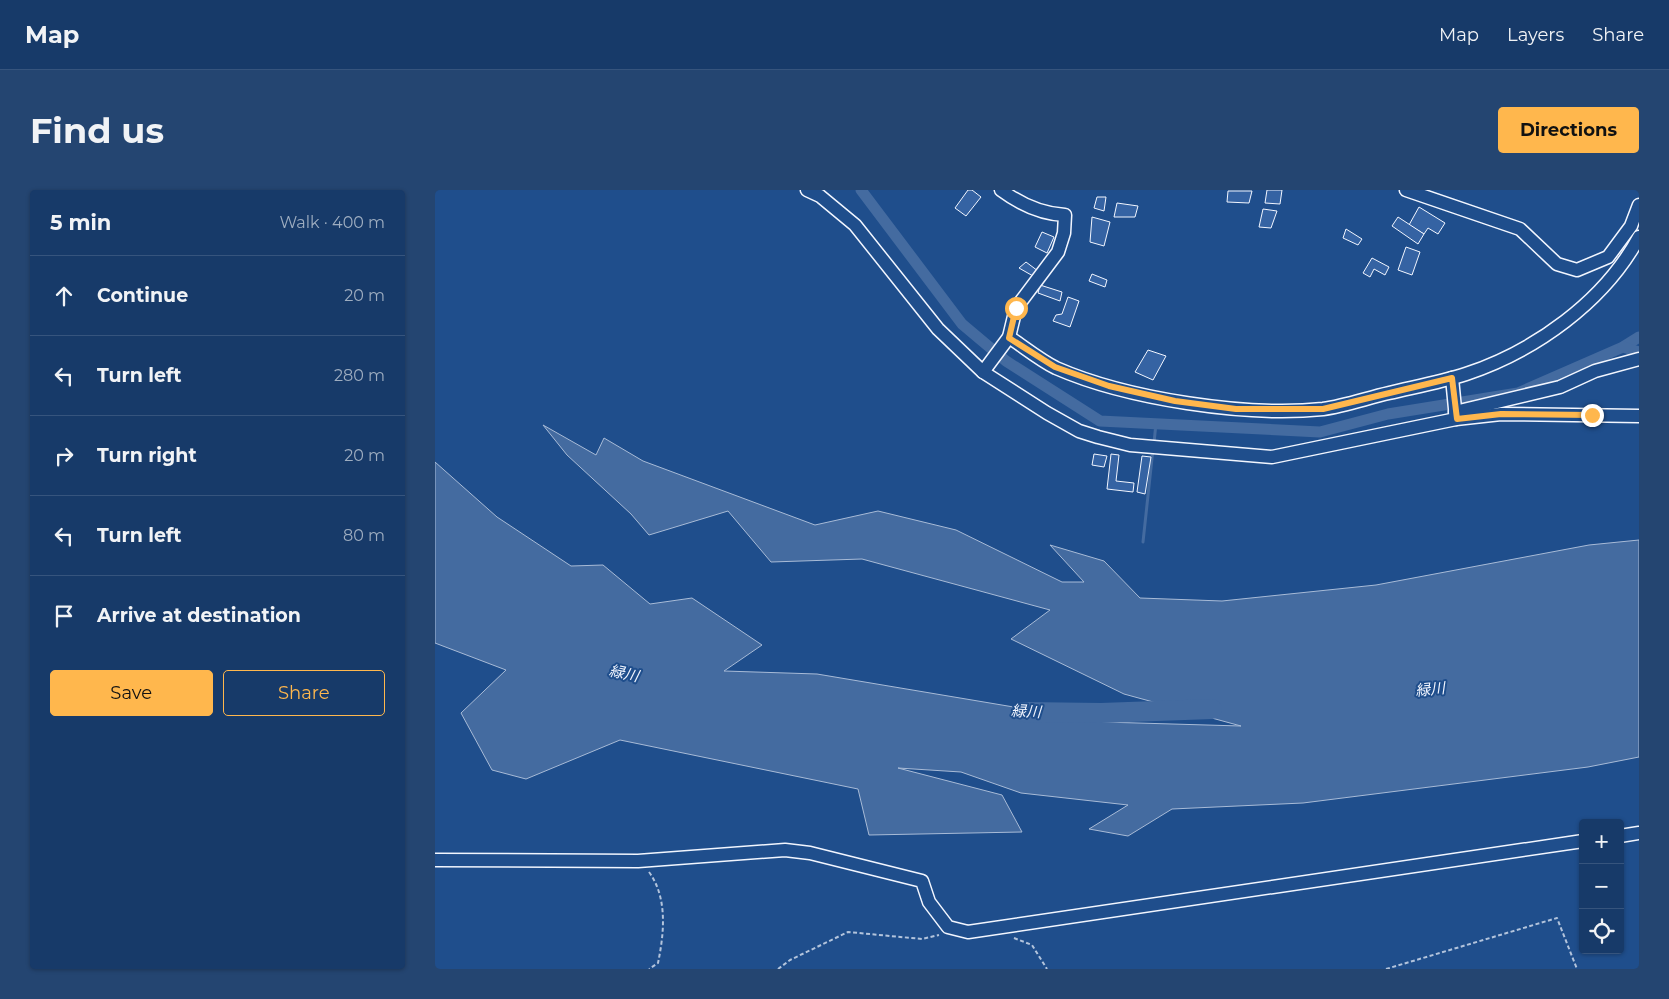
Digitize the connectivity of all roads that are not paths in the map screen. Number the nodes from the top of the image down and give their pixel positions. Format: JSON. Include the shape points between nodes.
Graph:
{"nodes":[{"id":1,"x":807,"y":190,"type":"edge"},
{"id":2,"x":1001,"y":190,"type":"edge"},
{"id":3,"x":1406,"y":190,"type":"edge"},
{"id":4,"x":1639,"y":204,"type":"edge"},
{"id":5,"x":1639,"y":237,"type":"edge"},
{"id":6,"x":1009,"y":338,"type":"junction"},
{"id":7,"x":1639,"y":359,"type":"edge"},
{"id":8,"x":983,"y":372,"type":"junction"},
{"id":9,"x":1452,"y":378,"type":"junction"},
{"id":10,"x":1456,"y":415,"type":"junction"},
{"id":11,"x":1639,"y":416,"type":"edge"},
{"id":12,"x":1639,"y":833,"type":"edge"},
{"id":13,"x":1624,"y":835,"type":"edge"},
{"id":14,"x":1579,"y":842,"type":"edge"},
{"id":15,"x":435,"y":860,"type":"edge"}],
"edges":[{"from":1,"to":8,"type":"street","via":[[820,196],[855,225],[939,329]]},
{"from":2,"to":6,"type":"street","via":[[1014,200],[1049,214],[1065,215],[1058,252],[1016,308]]},
{"from":3,"to":4,"type":"street","via":[[1519,229],[1557,264],[1577,270],[1608,257],[1631,226]]},
{"from":5,"to":9,"type":"street","via":[[1612,275],[1571,318],[1510,356]]},
{"from":6,"to":8,"type":"street"},
{"from":6,"to":9,"type":"street","via":[[1055,367],[1109,386],[1175,401],[1236,409],[1323,409]]},
{"from":7,"to":10,"type":"street","via":[[1595,371],[1560,387]]},
{"from":8,"to":10,"type":"street","via":[[1079,431],[1130,445],[1177,450],[1272,457]]},
{"from":9,"to":10,"type":"street"},
{"from":10,"to":11,"type":"street"},
{"from":12,"to":13,"type":"street"},
{"from":14,"to":15,"type":"street","via":[[968,932],[948,927],[929,902],[922,881],[810,853],[785,850],[638,861]]}]}
